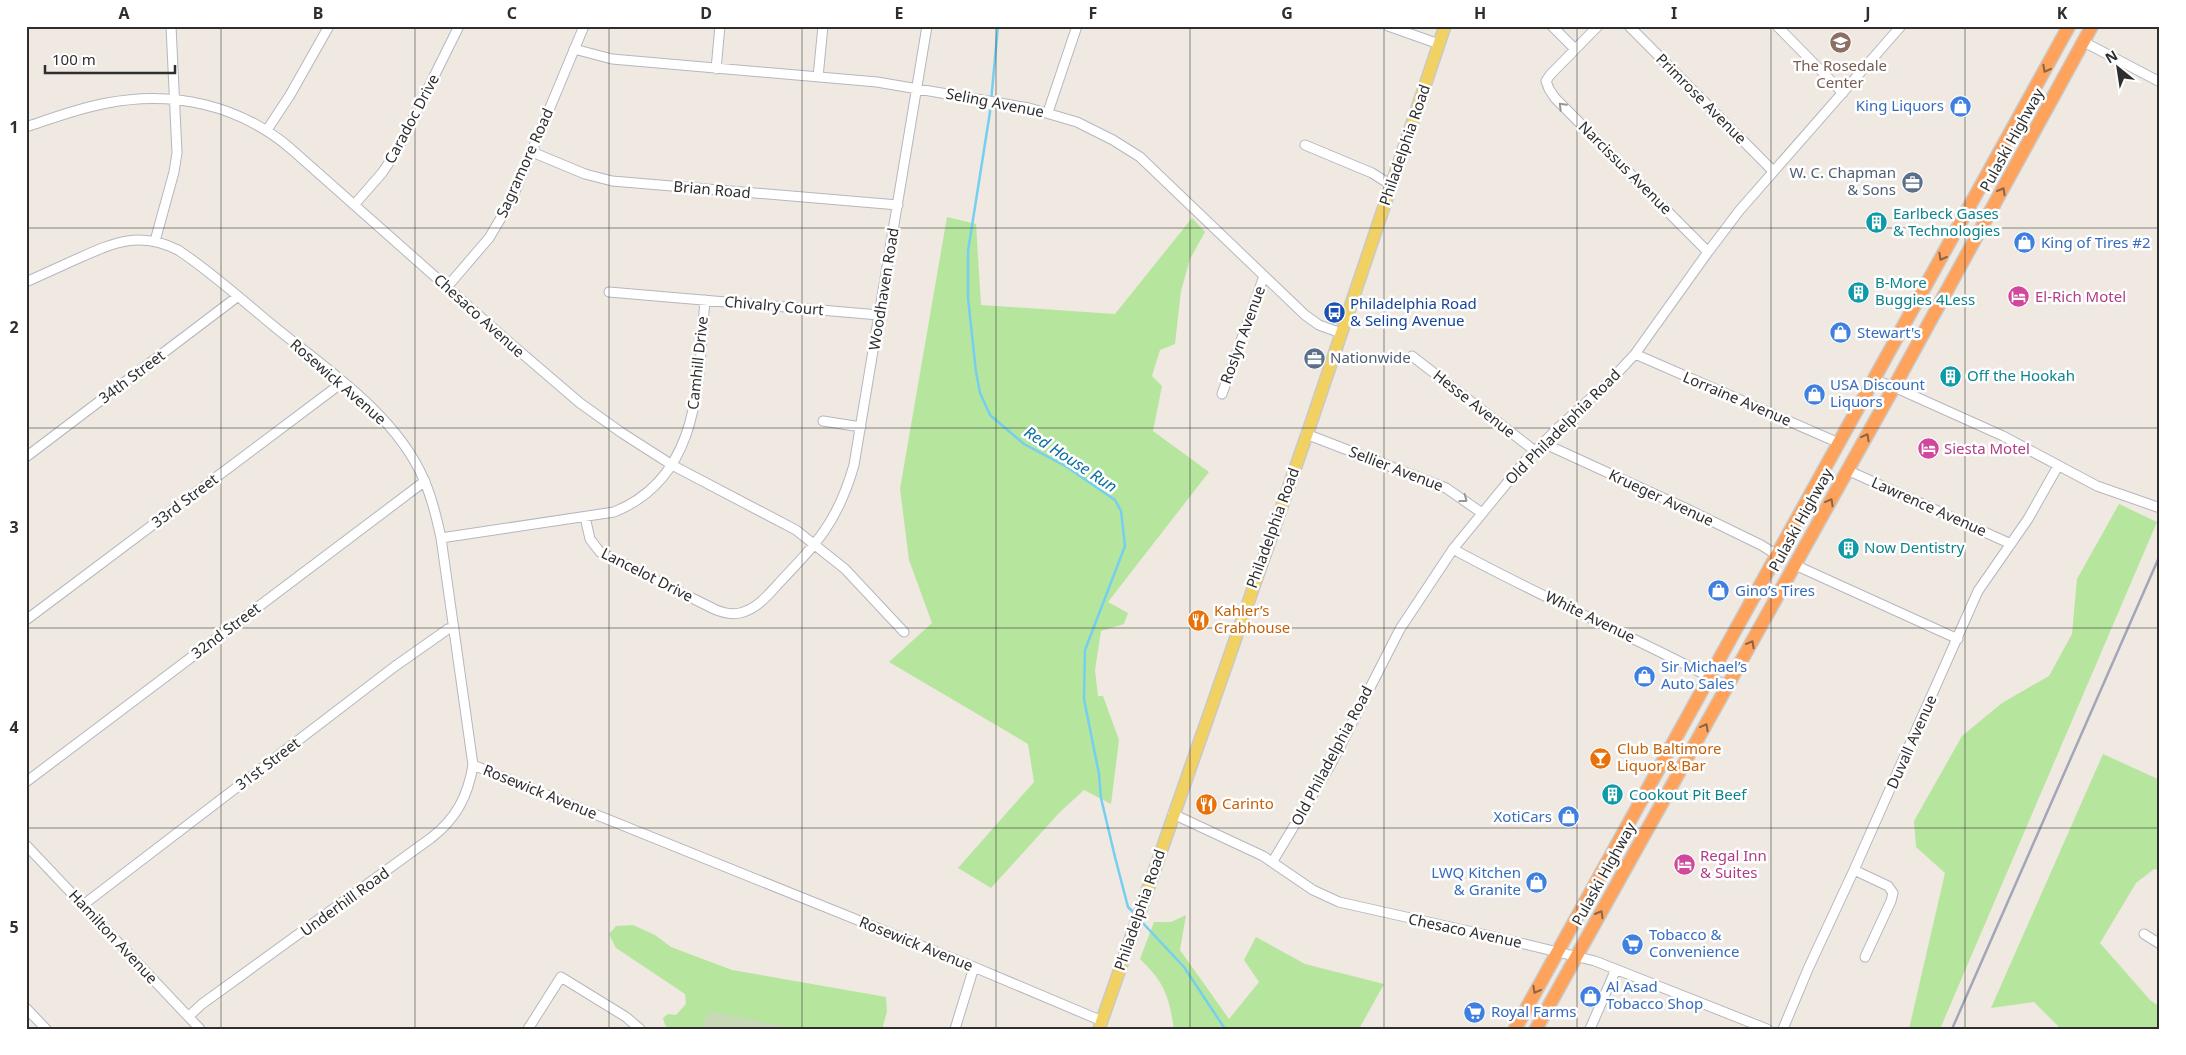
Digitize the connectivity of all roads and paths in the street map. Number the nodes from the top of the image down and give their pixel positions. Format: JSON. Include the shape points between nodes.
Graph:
{"nodes":[{"id":1,"x":171,"y":26,"type":"edge"},
{"id":2,"x":329,"y":26,"type":"edge"},
{"id":3,"x":459,"y":26,"type":"edge"},
{"id":4,"x":584,"y":26,"type":"edge"},
{"id":5,"x":720,"y":26,"type":"edge"},
{"id":6,"x":823,"y":26,"type":"edge"},
{"id":7,"x":927,"y":26,"type":"edge"},
{"id":8,"x":1077,"y":26,"type":"edge"},
{"id":9,"x":1388,"y":26,"type":"edge"},
{"id":10,"x":1445,"y":26,"type":"edge"},
{"id":11,"x":1552,"y":26,"type":"edge"},
{"id":12,"x":1598,"y":26,"type":"edge"},
{"id":13,"x":1629,"y":26,"type":"edge"},
{"id":14,"x":1777,"y":26,"type":"edge"},
{"id":15,"x":1901,"y":26,"type":"edge"},
{"id":16,"x":2069,"y":26,"type":"edge"},
{"id":17,"x":2092,"y":26,"type":"edge"},
{"id":18,"x":2084,"y":42,"type":"junction"},
{"id":19,"x":1439,"y":44,"type":"junction"},
{"id":20,"x":1576,"y":48,"type":"junction"},
{"id":21,"x":574,"y":49,"type":"junction"},
{"id":22,"x":716,"y":69,"type":"junction"},
{"id":23,"x":818,"y":77,"type":"junction"},
{"id":24,"x":2160,"y":82,"type":"edge"},
{"id":25,"x":917,"y":88,"type":"junction"},
{"id":26,"x":1843,"y":93,"type":"junction"},
{"id":27,"x":174,"y":99,"type":"junction"},
{"id":28,"x":1048,"y":112,"type":"junction"},
{"id":29,"x":26,"y":127,"type":"edge"},
{"id":30,"x":267,"y":130,"type":"junction"},
{"id":31,"x":1305,"y":145,"type":"dead end"},
{"id":32,"x":532,"y":152,"type":"junction"},
{"id":33,"x":1773,"y":171,"type":"junction"},
{"id":34,"x":1392,"y":185,"type":"junction"},
{"id":35,"x":354,"y":205,"type":"junction"},
{"id":36,"x":898,"y":205,"type":"junction"},
{"id":37,"x":156,"y":241,"type":"junction"},
{"id":38,"x":1708,"y":252,"type":"junction"},
{"id":39,"x":1264,"y":276,"type":"junction"},
{"id":40,"x":26,"y":282,"type":"edge"},
{"id":41,"x":447,"y":287,"type":"junction"},
{"id":42,"x":609,"y":292,"type":"dead end"},
{"id":43,"x":237,"y":297,"type":"junction"},
{"id":44,"x":704,"y":300,"type":"junction"},
{"id":45,"x":879,"y":315,"type":"junction"},
{"id":46,"x":1341,"y":333,"type":"junction"},
{"id":47,"x":1636,"y":354,"type":"junction"},
{"id":48,"x":1412,"y":356,"type":"dead end"},
{"id":49,"x":1875,"y":380,"type":"junction"},
{"id":50,"x":343,"y":382,"type":"junction"},
{"id":51,"x":1894,"y":387,"type":"junction"},
{"id":52,"x":1222,"y":394,"type":"dead end"},
{"id":53,"x":823,"y":421,"type":"dead end"},
{"id":54,"x":861,"y":427,"type":"junction"},
{"id":55,"x":1306,"y":434,"type":"junction"},
{"id":56,"x":1839,"y":443,"type":"junction"},
{"id":57,"x":1543,"y":444,"type":"junction"},
{"id":58,"x":1535,"y":451,"type":"junction"},
{"id":59,"x":26,"y":457,"type":"edge"},
{"id":60,"x":672,"y":464,"type":"junction"},
{"id":61,"x":2058,"y":466,"type":"junction"},
{"id":62,"x":1847,"y":470,"type":"junction"},
{"id":63,"x":425,"y":481,"type":"junction"},
{"id":64,"x":2160,"y":508,"type":"edge"},
{"id":65,"x":1482,"y":513,"type":"junction"},
{"id":66,"x":584,"y":517,"type":"junction"},
{"id":67,"x":442,"y":538,"type":"junction"},
{"id":68,"x":816,"y":544,"type":"junction"},
{"id":69,"x":2011,"y":544,"type":"junction"},
{"id":70,"x":1453,"y":549,"type":"junction"},
{"id":71,"x":1777,"y":555,"type":"junction"},
{"id":72,"x":1795,"y":565,"type":"junction"},
{"id":73,"x":26,"y":620,"type":"edge"},
{"id":74,"x":454,"y":628,"type":"junction"},
{"id":75,"x":904,"y":632,"type":"dead end"},
{"id":76,"x":1958,"y":639,"type":"junction"},
{"id":77,"x":1710,"y":677,"type":"junction"},
{"id":78,"x":1727,"y":686,"type":"junction"},
{"id":79,"x":473,"y":766,"type":"junction"},
{"id":80,"x":26,"y":782,"type":"edge"},
{"id":81,"x":1174,"y":814,"type":"junction"},
{"id":82,"x":26,"y":845,"type":"edge"},
{"id":83,"x":1273,"y":861,"type":"junction"},
{"id":84,"x":1854,"y":870,"type":"junction"},
{"id":85,"x":83,"y":905,"type":"junction"},
{"id":86,"x":2144,"y":934,"type":"dead end"},
{"id":87,"x":2160,"y":944,"type":"edge"},
{"id":88,"x":1556,"y":952,"type":"junction"},
{"id":89,"x":1576,"y":956,"type":"junction"},
{"id":90,"x":1865,"y":957,"type":"dead end"},
{"id":91,"x":974,"y":967,"type":"junction"},
{"id":92,"x":1616,"y":969,"type":"junction"},
{"id":93,"x":26,"y":1008,"type":"edge"},
{"id":94,"x":189,"y":1016,"type":"junction"},
{"id":95,"x":1100,"y":1025,"type":"edge"},
{"id":96,"x":641,"y":1028,"type":"edge"},
{"id":97,"x":46,"y":1029,"type":"edge"},
{"id":98,"x":200,"y":1029,"type":"edge"},
{"id":99,"x":528,"y":1029,"type":"edge"},
{"id":100,"x":954,"y":1029,"type":"edge"},
{"id":101,"x":1515,"y":1029,"type":"edge"},
{"id":102,"x":1536,"y":1029,"type":"edge"},
{"id":103,"x":1590,"y":1029,"type":"edge"},
{"id":104,"x":1767,"y":1029,"type":"edge"},
{"id":105,"x":1783,"y":1029,"type":"edge"}],
"edges":[{"from":1,"to":27,"type":"street"},
{"from":2,"to":30,"type":"street"},
{"from":3,"to":35,"type":"street","name":"Caradoc Drive","via":[[397,151]]},
{"from":4,"to":21,"type":"street","name":"Sagramore Road"},
{"from":5,"to":22,"type":"street"},
{"from":6,"to":23,"type":"street"},
{"from":7,"to":25,"type":"street","name":"Woodhaven Road"},
{"from":8,"to":28,"type":"street"},
{"from":9,"to":19,"type":"street"},
{"from":10,"to":19,"type":"main road","name":"Philadelphia Road"},
{"from":11,"to":20,"type":"street"},
{"from":12,"to":20,"type":"street"},
{"from":13,"to":33,"type":"street","name":"Primrose Avenue"},
{"from":14,"to":26,"type":"street"},
{"from":15,"to":26,"type":"street","name":"Old Philadelphia Road"},
{"from":16,"to":49,"type":"highway","name":"Pulaski Highway","one_way":true},
{"from":17,"to":18,"type":"highway","name":"Pulaski Highway"},
{"from":18,"to":24,"type":"street"},
{"from":51,"to":18,"type":"highway","name":"Pulaski Highway","one_way":true},
{"from":19,"to":34,"type":"main road","name":"Philadelphia Road"},
{"from":38,"to":20,"type":"street","name":"Narcissus Avenue","one_way":true,"via":[[1554,98],[1546,81]]},
{"from":21,"to":22,"type":"street","name":"Seling Avenue","via":[[612,59]]},
{"from":21,"to":32,"type":"street","name":"Sagramore Road"},
{"from":22,"to":23,"type":"street","name":"Seling Avenue"},
{"from":23,"to":25,"type":"street","name":"Seling Avenue"},
{"from":25,"to":28,"type":"street","name":"Seling Avenue"},
{"from":25,"to":36,"type":"street","name":"Woodhaven Road"},
{"from":26,"to":33,"type":"street","name":"Old Philadelphia Road"},
{"from":27,"to":29,"type":"street","name":"Chesaco Avenue","via":[[105,103]]},
{"from":27,"to":30,"type":"street","name":"Chesaco Avenue","via":[[223,109]]},
{"from":27,"to":37,"type":"street","via":[[176,163]]},
{"from":28,"to":39,"type":"street","name":"Seling Avenue","via":[[1088,127],[1140,157]]},
{"from":30,"to":35,"type":"street","name":"Chesaco Avenue"},
{"from":31,"to":34,"type":"street","via":[[1372,173]]},
{"from":32,"to":36,"type":"street","name":"Brian Road","via":[[585,174],[612,181]]},
{"from":32,"to":41,"type":"street","name":"Sagramore Road","via":[[496,228]]},
{"from":33,"to":38,"type":"street","name":"Old Philadelphia Road"},
{"from":34,"to":46,"type":"main road","name":"Philadelphia Road"},
{"from":35,"to":41,"type":"street","name":"Chesaco Avenue"},
{"from":36,"to":45,"type":"street","name":"Woodhaven Road"},
{"from":37,"to":40,"type":"street","via":[[134,239],[113,243]]},
{"from":37,"to":43,"type":"street","name":"Rosewick Avenue","via":[[189,258]]},
{"from":38,"to":47,"type":"street","name":"Old Philadelphia Road"},
{"from":39,"to":46,"type":"street","name":"Seling Avenue","via":[[1312,321]]},
{"from":39,"to":52,"type":"street","name":"Roslyn Avenue"},
{"from":41,"to":60,"type":"street","name":"Chesaco Avenue","via":[[580,403]]},
{"from":42,"to":44,"type":"street","name":"Chivalry Court"},
{"from":43,"to":50,"type":"street","name":"Rosewick Avenue"},
{"from":43,"to":59,"type":"street","name":"34th Street"},
{"from":44,"to":45,"type":"street","name":"Chivalry Court"},
{"from":44,"to":60,"type":"street","name":"Camhill Drive","via":[[694,408],[687,434]]},
{"from":45,"to":54,"type":"street","name":"Woodhaven Road"},
{"from":46,"to":55,"type":"main road","name":"Philadelphia Road"},
{"from":47,"to":56,"type":"street","name":"Lorraine Avenue"},
{"from":47,"to":57,"type":"street","name":"Old Philadelphia Road"},
{"from":48,"to":58,"type":"street","name":"Hesse Avenue"},
{"from":49,"to":51,"type":"street"},
{"from":49,"to":56,"type":"highway","name":"Pulaski Highway"},
{"from":50,"to":63,"type":"street","name":"Rosewick Avenue","via":[[392,430]]},
{"from":50,"to":73,"type":"street","name":"33rd Street"},
{"from":51,"to":61,"type":"street","via":[[2003,436]]},
{"from":62,"to":51,"type":"highway","name":"Pulaski Highway","one_way":true},
{"from":53,"to":54,"type":"street"},
{"from":54,"to":68,"type":"street","name":"Woodhaven Road","via":[[845,493],[834,518]]},
{"from":55,"to":65,"type":"street","name":"Sellier Avenue","one_way":true,"via":[[1446,488]]},
{"from":55,"to":81,"type":"main road","name":"Philadelphia Road"},
{"from":56,"to":71,"type":"highway","name":"Pulaski Highway"},
{"from":57,"to":58,"type":"street","name":"Old Philadelphia Road"},
{"from":57,"to":71,"type":"street","name":"Krueger Avenue","via":[[1685,508]]},
{"from":58,"to":65,"type":"street","name":"Old Philadelphia Road"},
{"from":60,"to":66,"type":"street","name":"Camhill Drive","via":[[655,487],[635,503],[614,512]]},
{"from":60,"to":68,"type":"street","name":"Chesaco Avenue","via":[[781,520]]},
{"from":61,"to":64,"type":"street","via":[[2097,486]]},
{"from":61,"to":69,"type":"street","name":"Duvall Avenue"},
{"from":62,"to":69,"type":"street","name":"Lawrence Avenue"},
{"from":72,"to":62,"type":"highway","name":"Pulaski Highway","one_way":true},
{"from":63,"to":67,"type":"street","name":"Rosewick Avenue"},
{"from":63,"to":80,"type":"street","name":"32nd Street"},
{"from":65,"to":70,"type":"street","name":"Old Philadelphia Road"},
{"from":66,"to":67,"type":"street"},
{"from":66,"to":68,"type":"street","name":"Lancelot Drive","via":[[590,539],[600,552],[714,609],[731,614],[745,612],[760,603]]},
{"from":67,"to":74,"type":"street","name":"Rosewick Avenue"},
{"from":68,"to":75,"type":"street","name":"Chesaco Avenue","via":[[845,569]]},
{"from":69,"to":76,"type":"street","name":"Duvall Avenue","via":[[1978,591]]},
{"from":70,"to":77,"type":"street","name":"White Avenue"},
{"from":70,"to":83,"type":"street","name":"Old Philadelphia Road","via":[[1400,628],[1330,766]]},
{"from":71,"to":77,"type":"highway","name":"Pulaski Highway"},
{"from":72,"to":76,"type":"street"},
{"from":78,"to":72,"type":"highway","name":"Pulaski Highway","one_way":true},
{"from":74,"to":79,"type":"street","name":"Rosewick Avenue"},
{"from":74,"to":85,"type":"street","name":"31st Street","via":[[394,667]]},
{"from":76,"to":84,"type":"street","name":"Duvall Avenue"},
{"from":77,"to":78,"type":"street","name":"White Avenue"},
{"from":77,"to":88,"type":"highway","name":"Pulaski Highway"},
{"from":89,"to":78,"type":"highway","name":"Pulaski Highway","one_way":true},
{"from":79,"to":91,"type":"street","name":"Rosewick Avenue"},
{"from":79,"to":94,"type":"street","name":"Underhill Road","via":[[466,796],[440,831]]},
{"from":81,"to":83,"type":"street","name":"Chesaco Avenue"},
{"from":81,"to":95,"type":"main road","name":"Philadelphia Road"},
{"from":82,"to":85,"type":"street","name":"Hamilton Avenue"},
{"from":83,"to":88,"type":"street","name":"Chesaco Avenue","via":[[1313,890],[1339,902]]},
{"from":84,"to":90,"type":"street","via":[[1888,886],[1893,893]]},
{"from":84,"to":105,"type":"street","name":"Duvall Avenue"},
{"from":85,"to":94,"type":"street","name":"Hamilton Avenue"},
{"from":86,"to":87,"type":"street"},
{"from":88,"to":89,"type":"street","name":"Chesaco Avenue"},
{"from":88,"to":101,"type":"highway","name":"Pulaski Highway","one_way":true},
{"from":89,"to":92,"type":"street","name":"Chesaco Avenue"},
{"from":89,"to":102,"type":"highway","name":"Pulaski Highway"},
{"from":91,"to":95,"type":"street","name":"Rosewick Avenue"},
{"from":91,"to":100,"type":"street"},
{"from":92,"to":103,"type":"street"},
{"from":92,"to":104,"type":"street","name":"Chesaco Avenue"},
{"from":93,"to":97,"type":"street"},
{"from":94,"to":98,"type":"street","name":"Hamilton Avenue"},
{"from":96,"to":99,"type":"street","via":[[560,977]]}]}
